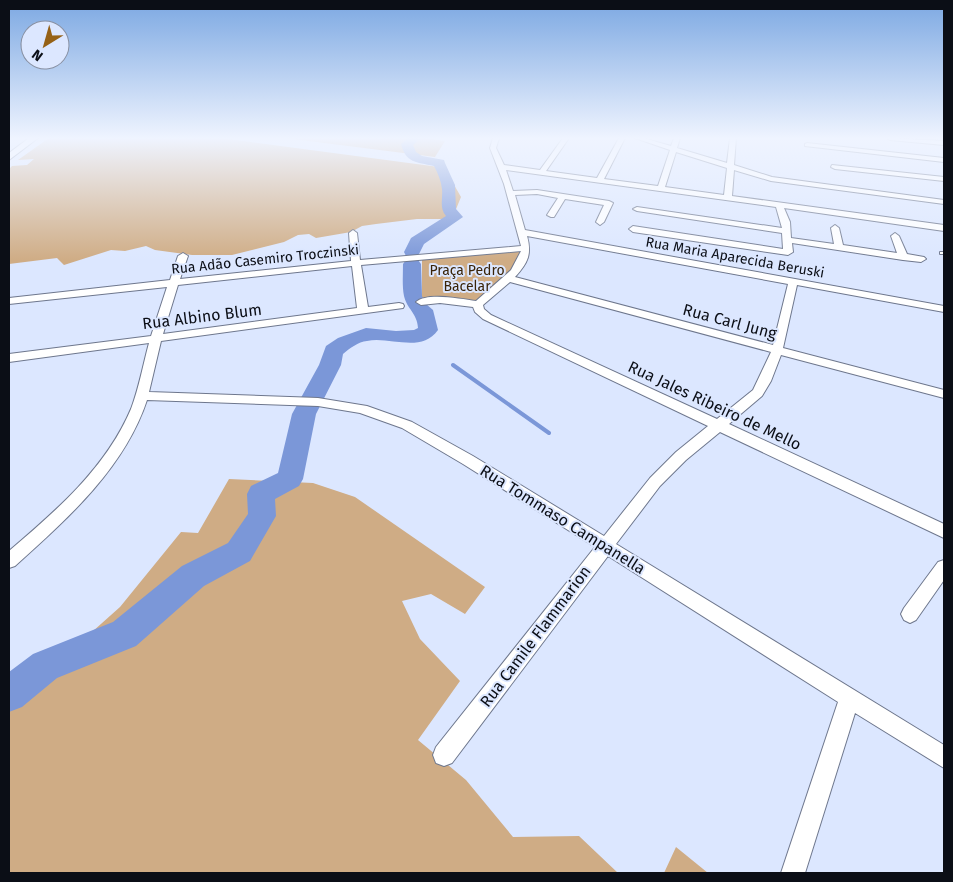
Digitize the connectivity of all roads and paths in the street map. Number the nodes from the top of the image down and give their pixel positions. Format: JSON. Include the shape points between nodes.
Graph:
{"nodes":[{"id":1,"x":506,"y":179,"type":"edge"},
{"id":2,"x":586,"y":179,"type":"edge"},
{"id":3,"x":664,"y":179,"type":"edge"},
{"id":4,"x":729,"y":179,"type":"edge"},
{"id":5,"x":772,"y":179,"type":"edge"},
{"id":6,"x":599,"y":181,"type":"joint"},
{"id":7,"x":661,"y":189,"type":"junction"},
{"id":8,"x":509,"y":193,"type":"junction"},
{"id":9,"x":563,"y":196,"type":"junction"},
{"id":10,"x":728,"y":198,"type":"junction"},
{"id":11,"x":944,"y":202,"type":"edge"},
{"id":12,"x":779,"y":205,"type":"junction"},
{"id":13,"x":637,"y":209,"type":"dead end"},
{"id":14,"x":551,"y":215,"type":"dead end"},
{"id":15,"x":600,"y":222,"type":"dead end"},
{"id":16,"x":678,"y":225,"type":"junction"},
{"id":17,"x":633,"y":228,"type":"dead end"},
{"id":18,"x":835,"y":228,"type":"dead end"},
{"id":19,"x":944,"y":228,"type":"edge"},
{"id":20,"x":521,"y":232,"type":"junction"},
{"id":21,"x":353,"y":233,"type":"dead end"},
{"id":22,"x":787,"y":235,"type":"junction"},
{"id":23,"x":895,"y":236,"type":"dead end"},
{"id":24,"x":839,"y":247,"type":"junction"},
{"id":25,"x":526,"y":248,"type":"junction"},
{"id":26,"x":183,"y":256,"type":"dead end"},
{"id":27,"x":903,"y":257,"type":"junction"},
{"id":28,"x":921,"y":259,"type":"dead end"},
{"id":29,"x":356,"y":263,"type":"junction"},
{"id":30,"x":507,"y":278,"type":"junction"},
{"id":31,"x":793,"y":282,"type":"junction"},
{"id":32,"x":174,"y":283,"type":"junction"},
{"id":33,"x":9,"y":301,"type":"edge"},
{"id":34,"x":421,"y":302,"type":"dead end"},
{"id":35,"x":478,"y":304,"type":"junction"},
{"id":36,"x":399,"y":306,"type":"dead end"},
{"id":37,"x":944,"y":309,"type":"edge"},
{"id":38,"x":363,"y":311,"type":"junction"},
{"id":39,"x":156,"y":338,"type":"junction"},
{"id":40,"x":777,"y":350,"type":"junction"},
{"id":41,"x":9,"y":358,"type":"edge"},
{"id":42,"x":944,"y":394,"type":"edge"},
{"id":43,"x":143,"y":396,"type":"junction"},
{"id":44,"x":718,"y":426,"type":"junction"},
{"id":45,"x":944,"y":532,"type":"edge"},
{"id":46,"x":604,"y":545,"type":"junction"},
{"id":47,"x":9,"y":562,"type":"edge"},
{"id":48,"x":944,"y":567,"type":"edge"},
{"id":49,"x":910,"y":614,"type":"dead end"},
{"id":50,"x":849,"y":698,"type":"junction"},
{"id":51,"x":444,"y":754,"type":"dead end"},
{"id":52,"x":944,"y":757,"type":"edge"},
{"id":53,"x":793,"y":873,"type":"edge"}],
"edges":[{"from":1,"to":8,"type":"street"},
{"from":2,"to":6,"type":"street"},
{"from":3,"to":7,"type":"street"},
{"from":4,"to":10,"type":"street"},
{"from":5,"to":11,"type":"street"},
{"from":6,"to":7,"type":"street"},
{"from":7,"to":10,"type":"street"},
{"from":8,"to":9,"type":"street","via":[[537,192]]},
{"from":8,"to":20,"type":"street"},
{"from":9,"to":14,"type":"street"},
{"from":9,"to":15,"type":"street","via":[[609,203]]},
{"from":10,"to":12,"type":"street"},
{"from":12,"to":19,"type":"street"},
{"from":12,"to":22,"type":"street"},
{"from":13,"to":16,"type":"street"},
{"from":16,"to":17,"type":"street"},
{"from":16,"to":22,"type":"street"},
{"from":16,"to":22,"type":"street","via":[[788,252]]},
{"from":18,"to":24,"type":"street"},
{"from":20,"to":25,"type":"street"},
{"from":20,"to":31,"type":"street","name":"Rua Maria Aparecida Beruski"},
{"from":21,"to":29,"type":"street"},
{"from":22,"to":24,"type":"street"},
{"from":23,"to":27,"type":"street"},
{"from":24,"to":27,"type":"street"},
{"from":25,"to":29,"type":"street","name":"Rua Adão Casemiro Troczinski"},
{"from":25,"to":30,"type":"street","via":[[522,261]]},
{"from":26,"to":32,"type":"street"},
{"from":27,"to":28,"type":"street"},
{"from":29,"to":32,"type":"street","name":"Rua Adão Casemiro Troczinski"},
{"from":29,"to":38,"type":"street"},
{"from":30,"to":35,"type":"street"},
{"from":30,"to":40,"type":"street","name":"Rua Carl Jung"},
{"from":31,"to":37,"type":"street","name":"Rua Maria Aparecida Beruski"},
{"from":31,"to":40,"type":"street","name":"Rua Camile Flammarion"},
{"from":32,"to":33,"type":"street","name":"Rua Adão Casemiro Troczinski"},
{"from":32,"to":39,"type":"street"},
{"from":34,"to":35,"type":"street","via":[[440,300]]},
{"from":35,"to":44,"type":"street","name":"Rua Jales Ribeiro de Mello","via":[[486,317]]},
{"from":36,"to":38,"type":"street","name":"Rua Albino Blum"},
{"from":38,"to":39,"type":"street","name":"Rua Albino Blum"},
{"from":39,"to":41,"type":"street","name":"Rua Albino Blum"},
{"from":39,"to":43,"type":"street"},
{"from":40,"to":42,"type":"street","name":"Rua Carl Jung"},
{"from":40,"to":44,"type":"street","name":"Rua Camile Flammarion","via":[[758,393]]},
{"from":43,"to":46,"type":"street","name":"Rua Tommaso Campanella","via":[[318,402],[383,415],[468,460]]},
{"from":43,"to":47,"type":"street","via":[[112,457],[73,501]]},
{"from":44,"to":45,"type":"street","name":"Rua Jales Ribeiro de Mello"},
{"from":44,"to":46,"type":"street","name":"Rua Camile Flammarion","via":[[668,468]]},
{"from":46,"to":50,"type":"street","name":"Rua Tommaso Campanella"},
{"from":46,"to":51,"type":"street","name":"Rua Camile Flammarion"},
{"from":48,"to":49,"type":"street"},
{"from":50,"to":52,"type":"street","name":"Rua Tommaso Campanella"},
{"from":50,"to":53,"type":"street"}]}
